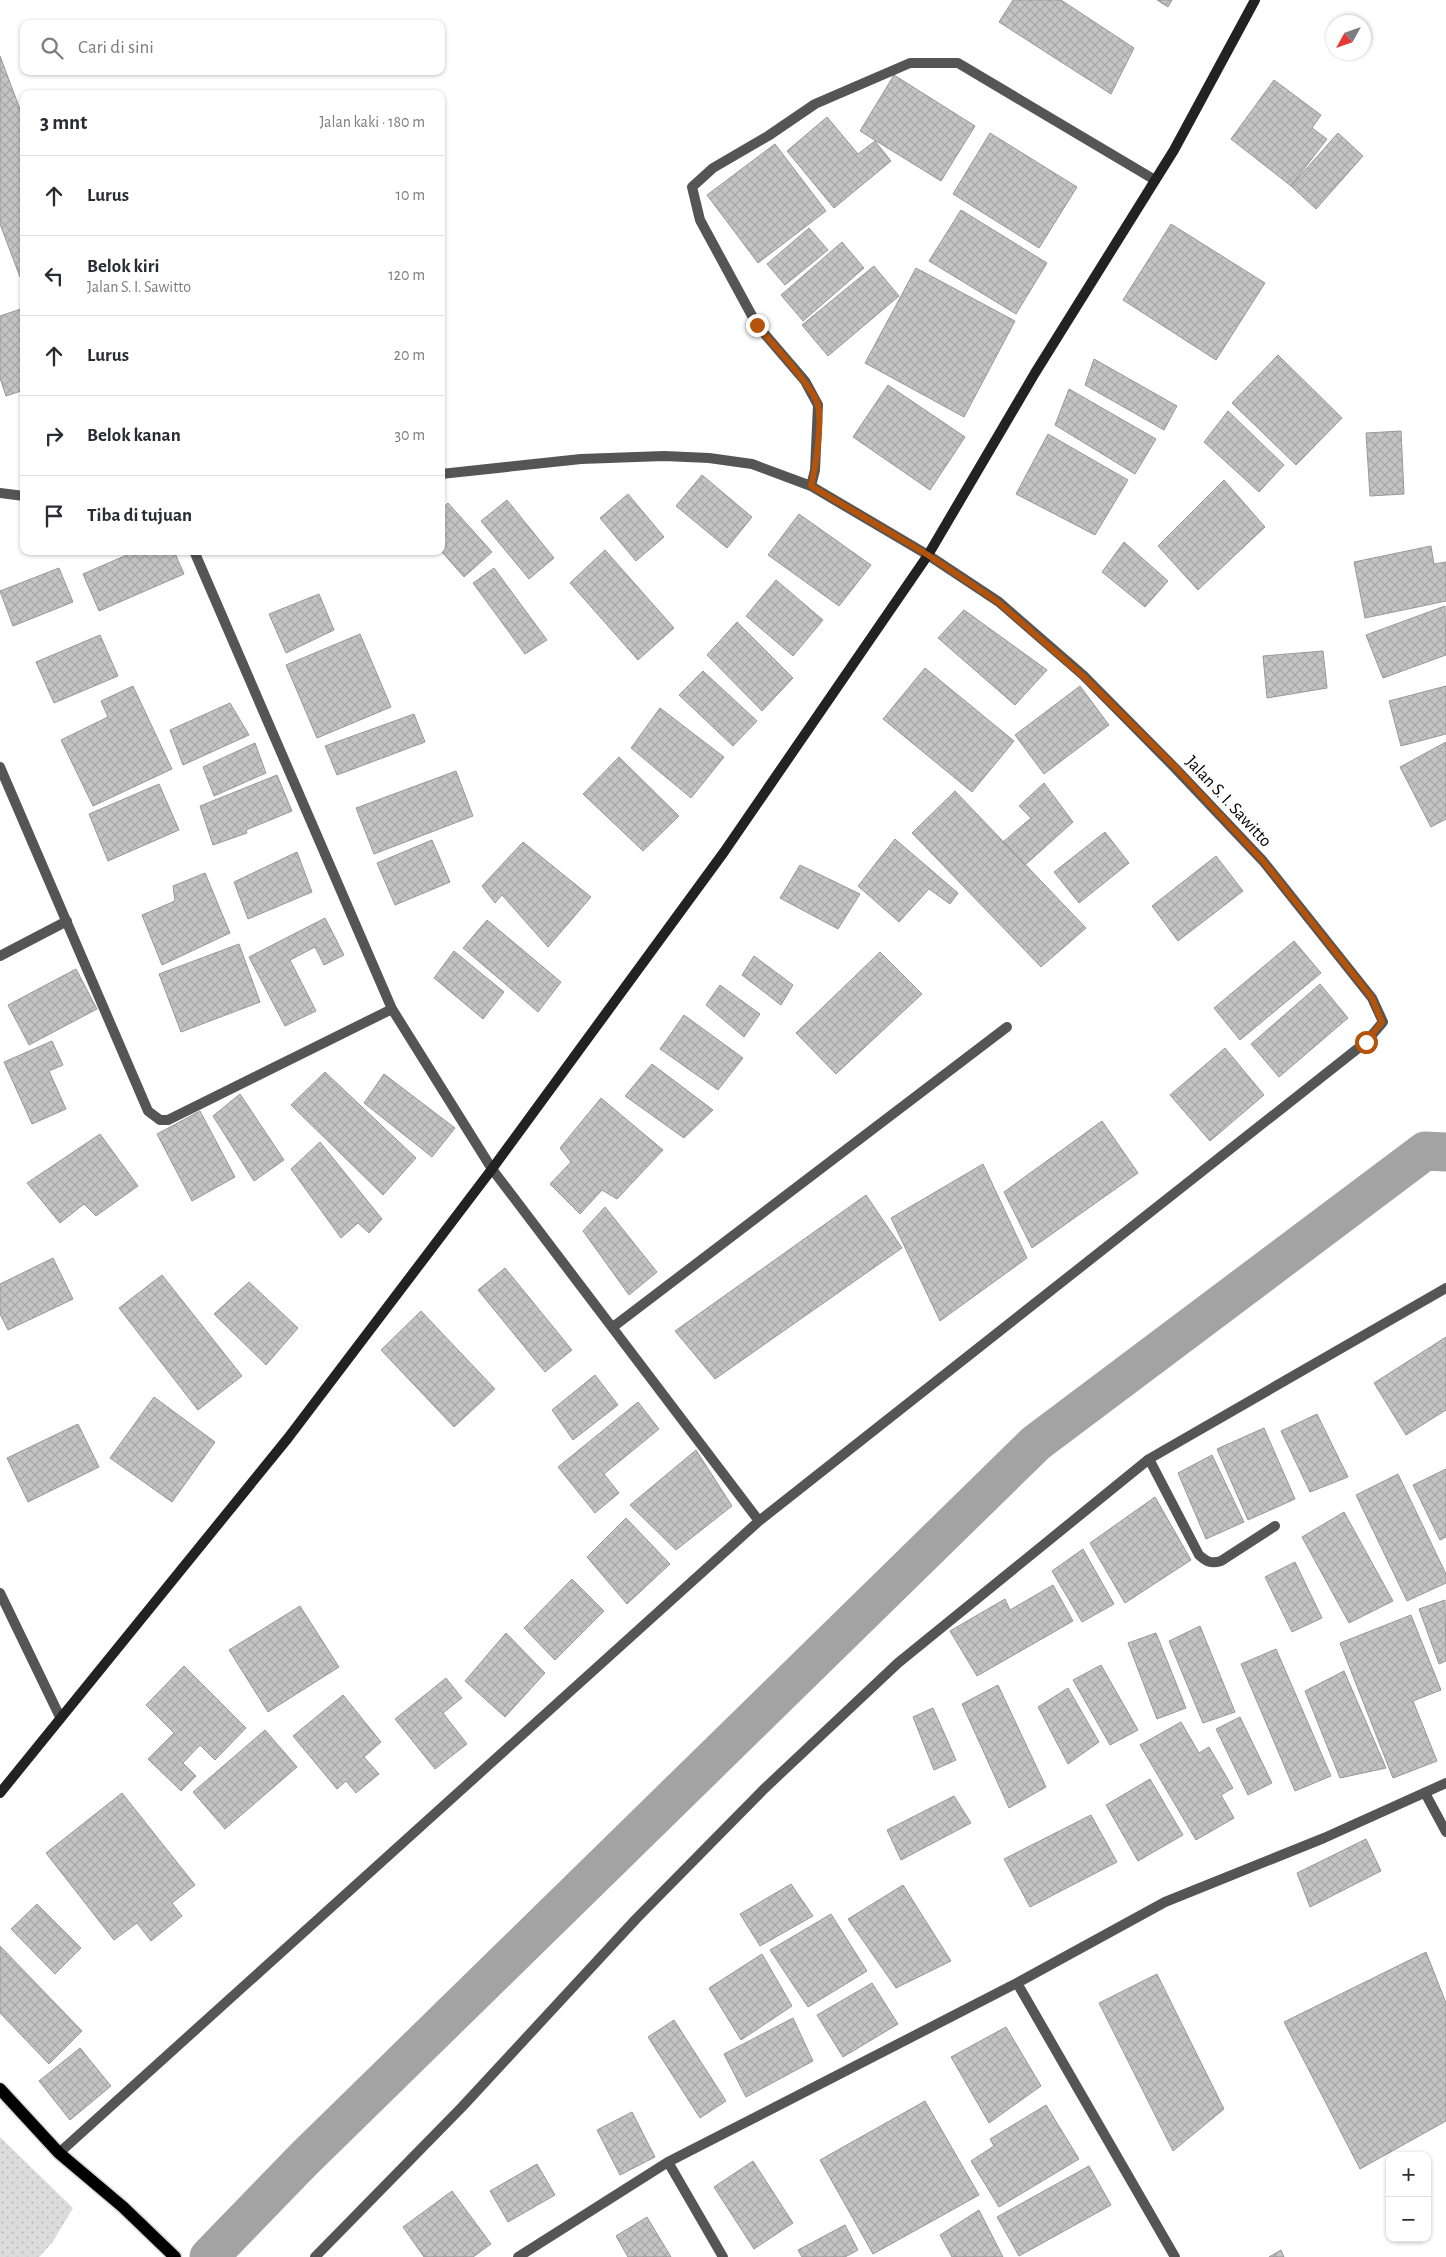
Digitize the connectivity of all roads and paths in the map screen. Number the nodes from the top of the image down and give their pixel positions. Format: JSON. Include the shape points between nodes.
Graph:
{"nodes":[{"id":1,"x":1255,"y":0,"type":"edge"},
{"id":2,"x":1155,"y":180,"type":"junction"},
{"id":3,"x":445,"y":474,"type":"edge"},
{"id":4,"x":811,"y":486,"type":"junction"},
{"id":5,"x":0,"y":493,"type":"edge"},
{"id":6,"x":20,"y":496,"type":"edge"},
{"id":7,"x":196,"y":555,"type":"edge"},
{"id":8,"x":928,"y":555,"type":"junction"},
{"id":9,"x":0,"y":766,"type":"edge"},
{"id":10,"x":67,"y":922,"type":"junction"},
{"id":11,"x":0,"y":956,"type":"edge"},
{"id":12,"x":392,"y":1009,"type":"junction"},
{"id":13,"x":1008,"y":1027,"type":"dead end"},
{"id":14,"x":492,"y":1169,"type":"junction"},
{"id":15,"x":1446,"y":1288,"type":"edge"},
{"id":16,"x":612,"y":1327,"type":"junction"},
{"id":17,"x":1149,"y":1459,"type":"junction"},
{"id":18,"x":759,"y":1521,"type":"junction"},
{"id":19,"x":1274,"y":1526,"type":"dead end"},
{"id":20,"x":0,"y":1593,"type":"edge"},
{"id":21,"x":60,"y":1717,"type":"junction"},
{"id":22,"x":1446,"y":1783,"type":"edge"},
{"id":23,"x":1425,"y":1792,"type":"junction"},
{"id":24,"x":0,"y":1793,"type":"edge"},
{"id":25,"x":1446,"y":1832,"type":"edge"},
{"id":26,"x":1017,"y":1983,"type":"junction"},
{"id":27,"x":2,"y":2096,"type":"edge"},
{"id":28,"x":59,"y":2153,"type":"junction"},
{"id":29,"x":668,"y":2162,"type":"junction"},
{"id":30,"x":174,"y":2257,"type":"edge"},
{"id":31,"x":315,"y":2257,"type":"edge"},
{"id":32,"x":518,"y":2257,"type":"edge"},
{"id":33,"x":723,"y":2257,"type":"edge"},
{"id":34,"x":1175,"y":2257,"type":"edge"}],
"edges":[{"from":1,"to":2,"type":"street"},
{"from":2,"to":4,"type":"street","via":[[958,62],[910,63],[815,104],[713,168],[692,187],[700,220],[757,325],[805,382],[818,405],[815,470]]},
{"from":2,"to":8,"type":"street","via":[[1035,373]]},
{"from":3,"to":4,"type":"street","name":"Jalan S. I. Sawitto","via":[[581,459],[700,458],[752,464]]},
{"from":4,"to":8,"type":"street","name":"Jalan S. I. Sawitto"},
{"from":5,"to":6,"type":"street"},
{"from":7,"to":12,"type":"street"},
{"from":8,"to":14,"type":"street","via":[[724,852]]},
{"from":8,"to":18,"type":"street","name":"Jalan S. I. Sawitto","via":[[998,602],[1110,701],[1263,861],[1372,998],[1382,1022],[1366,1042]]},
{"from":9,"to":10,"type":"street"},
{"from":10,"to":11,"type":"street"},
{"from":10,"to":12,"type":"street","via":[[148,1111],[160,1120],[168,1120]]},
{"from":12,"to":14,"type":"street"},
{"from":13,"to":16,"type":"street"},
{"from":14,"to":16,"type":"street"},
{"from":14,"to":21,"type":"street","via":[[288,1438]]},
{"from":15,"to":17,"type":"street"},
{"from":16,"to":18,"type":"street"},
{"from":17,"to":19,"type":"street","via":[[1199,1555],[1206,1561],[1212,1564],[1221,1561]]},
{"from":17,"to":31,"type":"street","via":[[898,1663],[764,1789],[636,1918],[462,2107]]},
{"from":18,"to":28,"type":"street"},
{"from":20,"to":21,"type":"street"},
{"from":21,"to":24,"type":"street"},
{"from":22,"to":23,"type":"street"},
{"from":23,"to":25,"type":"street"},
{"from":23,"to":26,"type":"street","via":[[1324,1838],[1165,1902]]},
{"from":26,"to":29,"type":"street"},
{"from":26,"to":34,"type":"street"},
{"from":27,"to":28,"type":"main road"},
{"from":28,"to":30,"type":"main road","via":[[123,2207]]},
{"from":29,"to":32,"type":"street"},
{"from":29,"to":33,"type":"street"}]}
